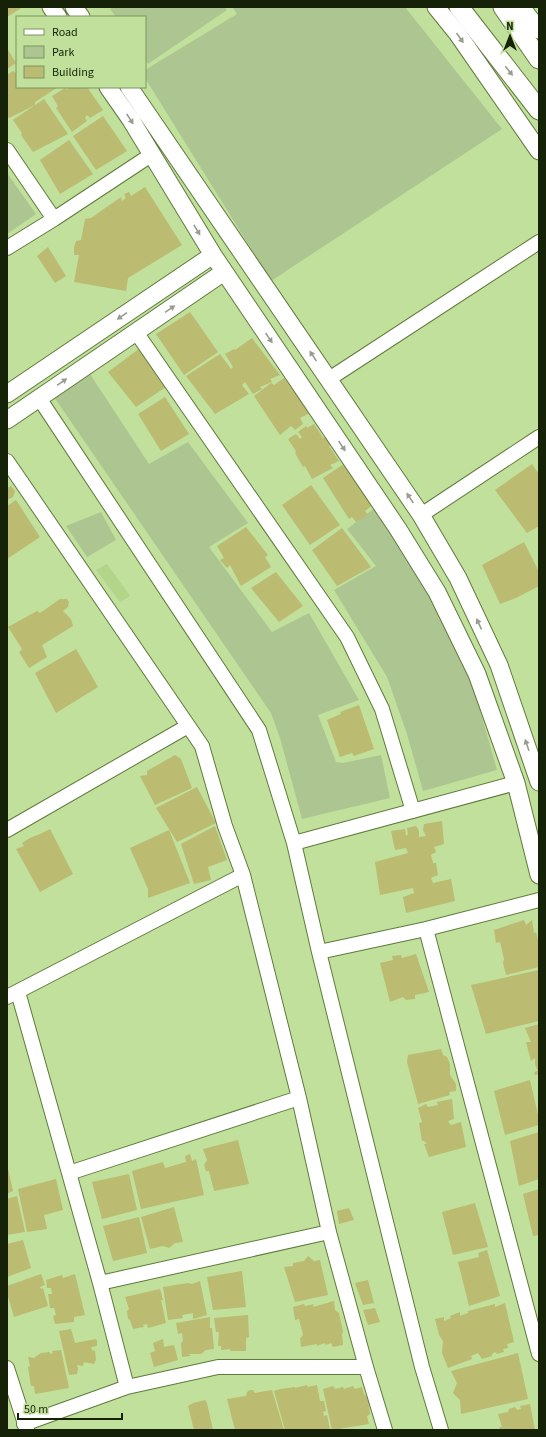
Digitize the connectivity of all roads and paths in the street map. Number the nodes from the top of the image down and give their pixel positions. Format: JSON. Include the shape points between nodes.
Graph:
{"nodes":[{"id":1,"x":51,"y":7,"type":"edge"},
{"id":2,"x":74,"y":7,"type":"edge"},
{"id":3,"x":436,"y":7,"type":"edge"},
{"id":4,"x":460,"y":7,"type":"edge"},
{"id":5,"x":503,"y":7,"type":"edge"},
{"id":6,"x":521,"y":7,"type":"edge"},
{"id":7,"x":57,"y":16,"type":"edge"},
{"id":8,"x":80,"y":16,"type":"edge"},
{"id":9,"x":539,"y":30,"type":"edge"},
{"id":10,"x":539,"y":59,"type":"edge"},
{"id":11,"x":109,"y":88,"type":"edge"},
{"id":12,"x":130,"y":88,"type":"edge"},
{"id":13,"x":539,"y":110,"type":"edge"},
{"id":14,"x":7,"y":150,"type":"edge"},
{"id":15,"x":539,"y":151,"type":"edge"},
{"id":16,"x":151,"y":155,"type":"junction"},
{"id":17,"x":54,"y":219,"type":"junction"},
{"id":18,"x":539,"y":242,"type":"edge"},
{"id":19,"x":7,"y":248,"type":"edge"},
{"id":20,"x":213,"y":255,"type":"junction"},
{"id":21,"x":224,"y":272,"type":"junction"},
{"id":22,"x":136,"y":332,"type":"junction"},
{"id":23,"x":329,"y":379,"type":"junction"},
{"id":24,"x":7,"y":394,"type":"edge"},
{"id":25,"x":39,"y":398,"type":"junction"},
{"id":26,"x":7,"y":420,"type":"edge"},
{"id":27,"x":538,"y":439,"type":"edge"},
{"id":28,"x":7,"y":461,"type":"edge"},
{"id":29,"x":421,"y":514,"type":"junction"},
{"id":30,"x":188,"y":726,"type":"junction"},
{"id":31,"x":539,"y":782,"type":"edge"},
{"id":32,"x":516,"y":783,"type":"junction"},
{"id":33,"x":413,"y":811,"type":"junction"},
{"id":34,"x":7,"y":830,"type":"edge"},
{"id":35,"x":294,"y":843,"type":"junction"},
{"id":36,"x":243,"y":875,"type":"junction"},
{"id":37,"x":539,"y":875,"type":"edge"},
{"id":38,"x":539,"y":900,"type":"edge"},
{"id":39,"x":426,"y":929,"type":"junction"},
{"id":40,"x":319,"y":952,"type":"junction"},
{"id":41,"x":12,"y":995,"type":"edge"},
{"id":42,"x":299,"y":1098,"type":"junction"},
{"id":43,"x":69,"y":1173,"type":"junction"},
{"id":44,"x":329,"y":1232,"type":"junction"},
{"id":45,"x":100,"y":1283,"type":"junction"},
{"id":46,"x":539,"y":1354,"type":"edge"},
{"id":47,"x":366,"y":1367,"type":"junction"},
{"id":48,"x":7,"y":1368,"type":"edge"},
{"id":49,"x":127,"y":1387,"type":"junction"},
{"id":50,"x":26,"y":1427,"type":"edge"},
{"id":51,"x":385,"y":1430,"type":"edge"},
{"id":52,"x":441,"y":1430,"type":"edge"}],
"edges":[{"from":1,"to":7,"type":"street"},
{"from":2,"to":8,"type":"street"},
{"from":3,"to":15,"type":"street","one_way":true},
{"from":4,"to":13,"type":"main road","one_way":true},
{"from":5,"to":10,"type":"main road"},
{"from":6,"to":9,"type":"street"},
{"from":11,"to":16,"type":"street","one_way":true},
{"from":23,"to":12,"type":"street","one_way":true},
{"from":14,"to":17,"type":"street"},
{"from":16,"to":17,"type":"street"},
{"from":16,"to":20,"type":"street","one_way":true},
{"from":17,"to":19,"type":"street"},
{"from":18,"to":23,"type":"street"},
{"from":20,"to":21,"type":"street"},
{"from":20,"to":24,"type":"street","one_way":true},
{"from":22,"to":21,"type":"street","one_way":true},
{"from":21,"to":32,"type":"street","one_way":true,"via":[[398,529],[437,592],[477,674]]},
{"from":25,"to":22,"type":"street","one_way":true},
{"from":22,"to":33,"type":"street","via":[[347,637],[382,709]]},
{"from":29,"to":23,"type":"street","one_way":true},
{"from":25,"to":26,"type":"street"},
{"from":25,"to":35,"type":"street","via":[[259,730]]},
{"from":27,"to":29,"type":"street"},
{"from":28,"to":30,"type":"street"},
{"from":31,"to":29,"type":"street","one_way":true,"via":[[499,665],[458,578]]},
{"from":30,"to":34,"type":"street"},
{"from":30,"to":36,"type":"street","via":[[202,746],[225,826]]},
{"from":32,"to":33,"type":"street"},
{"from":32,"to":37,"type":"street"},
{"from":33,"to":35,"type":"street"},
{"from":35,"to":40,"type":"street"},
{"from":36,"to":41,"type":"street"},
{"from":36,"to":42,"type":"street"},
{"from":38,"to":39,"type":"street"},
{"from":39,"to":40,"type":"street"},
{"from":39,"to":46,"type":"street"},
{"from":40,"to":52,"type":"street","via":[[422,1367]]},
{"from":41,"to":43,"type":"street"},
{"from":42,"to":43,"type":"street"},
{"from":42,"to":44,"type":"street"},
{"from":43,"to":45,"type":"street"},
{"from":44,"to":45,"type":"street"},
{"from":44,"to":47,"type":"street"},
{"from":45,"to":49,"type":"street"},
{"from":47,"to":49,"type":"street","via":[[218,1367]]},
{"from":47,"to":51,"type":"street"},
{"from":48,"to":50,"type":"street"},
{"from":49,"to":50,"type":"street"}]}
